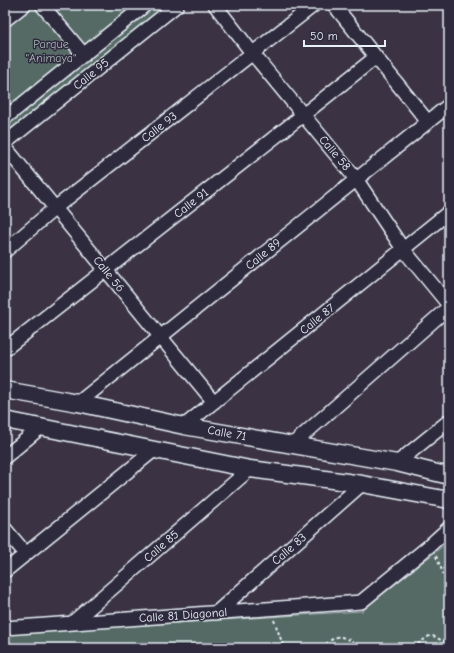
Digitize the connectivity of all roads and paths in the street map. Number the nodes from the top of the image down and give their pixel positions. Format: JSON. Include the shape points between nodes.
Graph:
{"nodes":[{"id":1,"x":24,"y":5,"type":"edge"},
{"id":2,"x":42,"y":5,"type":"edge"},
{"id":3,"x":145,"y":5,"type":"edge"},
{"id":4,"x":177,"y":5,"type":"edge"},
{"id":5,"x":215,"y":5,"type":"edge"},
{"id":6,"x":314,"y":5,"type":"edge"},
{"id":7,"x":334,"y":5,"type":"edge"},
{"id":8,"x":5,"y":20,"type":"edge"},
{"id":9,"x":253,"y":54,"type":"junction"},
{"id":10,"x":84,"y":55,"type":"junction"},
{"id":11,"x":376,"y":57,"type":"junction"},
{"id":12,"x":449,"y":105,"type":"edge"},
{"id":13,"x":303,"y":116,"type":"junction"},
{"id":14,"x":5,"y":118,"type":"edge"},
{"id":15,"x":428,"y":122,"type":"junction"},
{"id":16,"x":5,"y":143,"type":"edge"},
{"id":17,"x":5,"y":147,"type":"edge"},
{"id":18,"x":356,"y":179,"type":"junction"},
{"id":19,"x":55,"y":208,"type":"junction"},
{"id":20,"x":449,"y":212,"type":"edge"},
{"id":21,"x":403,"y":249,"type":"junction"},
{"id":22,"x":5,"y":251,"type":"edge"},
{"id":23,"x":105,"y":270,"type":"junction"},
{"id":24,"x":449,"y":306,"type":"edge"},
{"id":25,"x":160,"y":336,"type":"junction"},
{"id":26,"x":5,"y":349,"type":"edge"},
{"id":27,"x":5,"y":390,"type":"edge"},
{"id":28,"x":214,"y":402,"type":"junction"},
{"id":29,"x":78,"y":403,"type":"junction"},
{"id":30,"x":5,"y":420,"type":"edge"},
{"id":31,"x":449,"y":420,"type":"edge"},
{"id":32,"x":184,"y":426,"type":"junction"},
{"id":33,"x":41,"y":427,"type":"junction"},
{"id":34,"x":293,"y":444,"type":"junction"},
{"id":35,"x":154,"y":450,"type":"junction"},
{"id":36,"x":5,"y":457,"type":"edge"},
{"id":37,"x":397,"y":463,"type":"junction"},
{"id":38,"x":250,"y":469,"type":"junction"},
{"id":39,"x":449,"y":476,"type":"edge"},
{"id":40,"x":362,"y":484,"type":"junction"},
{"id":41,"x":449,"y":500,"type":"edge"},
{"id":42,"x":449,"y":528,"type":"edge"},
{"id":43,"x":5,"y":529,"type":"edge"},
{"id":44,"x":26,"y":554,"type":"junction"},
{"id":45,"x":435,"y":554,"type":"dead end"},
{"id":46,"x":5,"y":570,"type":"edge"},
{"id":47,"x":449,"y":588,"type":"edge"},
{"id":48,"x":216,"y":613,"type":"junction"},
{"id":49,"x":273,"y":619,"type":"dead end"},
{"id":50,"x":72,"y":623,"type":"junction"},
{"id":51,"x":5,"y":628,"type":"edge"},
{"id":52,"x":449,"y":641,"type":"edge"},
{"id":53,"x":284,"y":648,"type":"edge"},
{"id":54,"x":321,"y":648,"type":"edge"},
{"id":55,"x":354,"y":648,"type":"edge"},
{"id":56,"x":412,"y":648,"type":"edge"}],
"edges":[{"from":1,"to":8,"type":"street"},
{"from":2,"to":10,"type":"street"},
{"from":3,"to":10,"type":"street"},
{"from":4,"to":16,"type":"street","name":"Calle 95"},
{"from":5,"to":9,"type":"street","name":"Calle 58"},
{"from":6,"to":9,"type":"street","name":"Calle 93"},
{"from":7,"to":11,"type":"street"},
{"from":9,"to":13,"type":"street","name":"Calle 58"},
{"from":9,"to":19,"type":"street","name":"Calle 93"},
{"from":10,"to":14,"type":"street"},
{"from":11,"to":13,"type":"street","name":"Calle 91"},
{"from":11,"to":15,"type":"street"},
{"from":12,"to":15,"type":"street","name":"Calle 89"},
{"from":13,"to":18,"type":"street","name":"Calle 58"},
{"from":13,"to":23,"type":"street","name":"Calle 91"},
{"from":15,"to":18,"type":"street","name":"Calle 89"},
{"from":17,"to":19,"type":"street","name":"Calle 56"},
{"from":18,"to":21,"type":"street","name":"Calle 58"},
{"from":18,"to":25,"type":"street","name":"Calle 89"},
{"from":19,"to":22,"type":"street","name":"Calle 93"},
{"from":19,"to":23,"type":"street","name":"Calle 56"},
{"from":20,"to":21,"type":"street","name":"Calle 87"},
{"from":21,"to":24,"type":"street","name":"Calle 58"},
{"from":21,"to":28,"type":"street","name":"Calle 87"},
{"from":23,"to":25,"type":"street","name":"Calle 56"},
{"from":23,"to":26,"type":"street","name":"Calle 91"},
{"from":24,"to":34,"type":"street"},
{"from":25,"to":28,"type":"street","name":"Calle 56"},
{"from":25,"to":29,"type":"street","name":"Calle 89"},
{"from":27,"to":29,"type":"main road","name":"Calle 71"},
{"from":28,"to":32,"type":"street","name":"Calle 87"},
{"from":29,"to":32,"type":"main road","name":"Calle 71"},
{"from":30,"to":33,"type":"main road"},
{"from":31,"to":37,"type":"street"},
{"from":32,"to":34,"type":"main road","name":"Calle 71"},
{"from":33,"to":35,"type":"main road"},
{"from":33,"to":36,"type":"street"},
{"from":34,"to":37,"type":"main road","name":"Calle 71"},
{"from":35,"to":38,"type":"main road"},
{"from":35,"to":44,"type":"street"},
{"from":37,"to":39,"type":"main road","name":"Calle 71"},
{"from":38,"to":40,"type":"main road"},
{"from":38,"to":50,"type":"street","name":"Calle 85"},
{"from":40,"to":41,"type":"main road"},
{"from":40,"to":48,"type":"street","name":"Calle 83"},
{"from":42,"to":48,"type":"street","name":"Calle 81 Diagonal","via":[[361,602]]},
{"from":43,"to":44,"type":"street"},
{"from":44,"to":46,"type":"street"},
{"from":45,"to":47,"type":"path"},
{"from":48,"to":50,"type":"street","name":"Calle 81 Diagonal"},
{"from":49,"to":53,"type":"path"},
{"from":50,"to":51,"type":"street","name":"Calle 81 Diagonal"},
{"from":52,"to":56,"type":"path","via":[[431,635],[420,645]]},
{"from":54,"to":55,"type":"path","via":[[339,636],[352,641]]}]}
